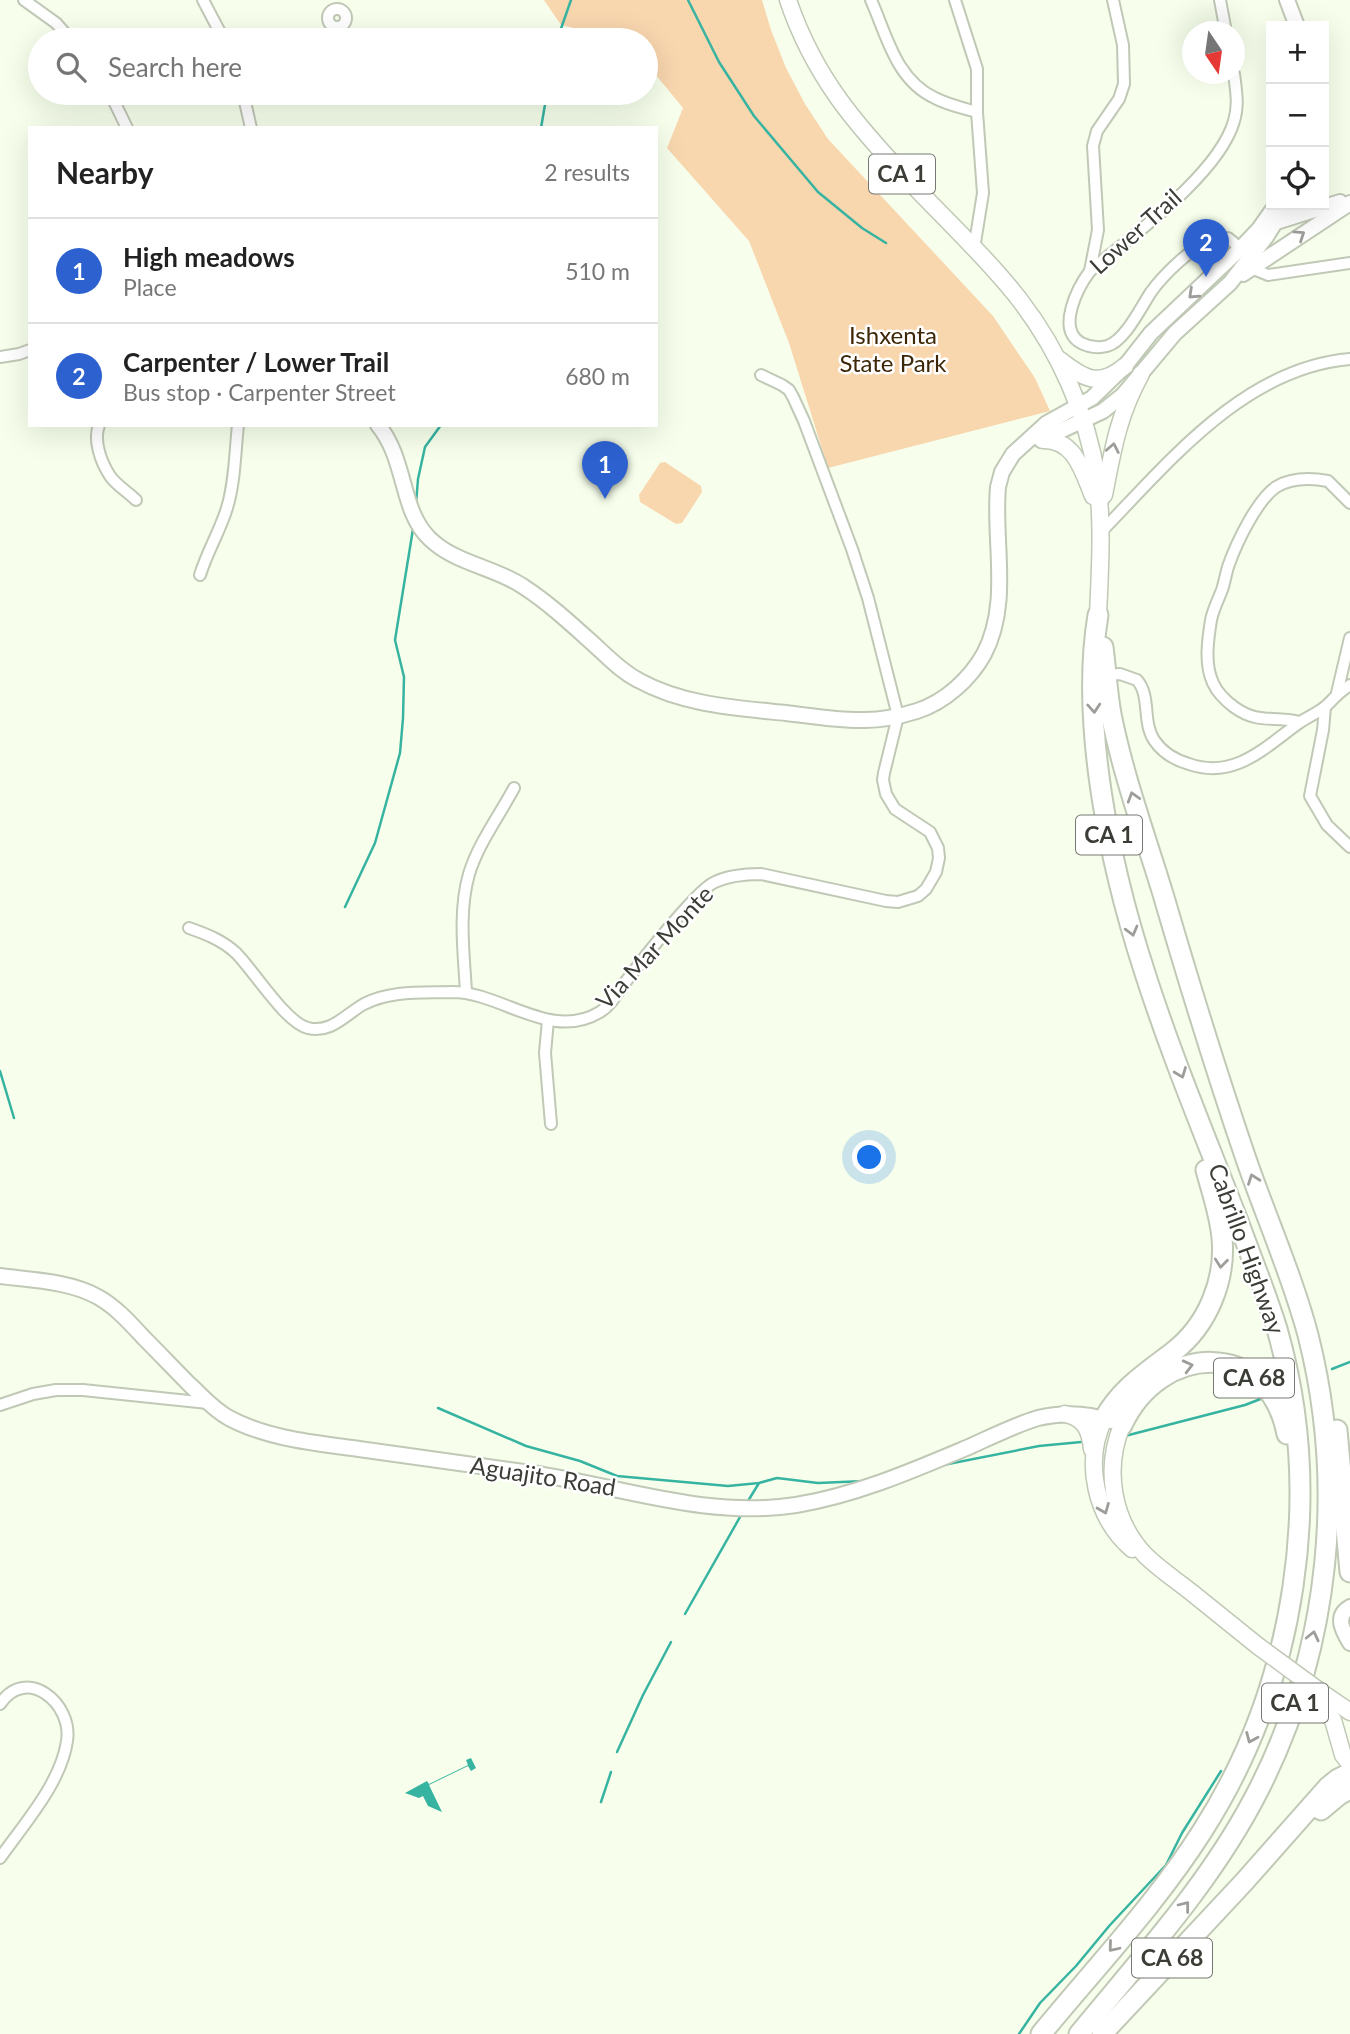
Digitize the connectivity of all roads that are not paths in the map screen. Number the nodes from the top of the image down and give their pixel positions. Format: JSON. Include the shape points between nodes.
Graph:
{"nodes":[{"id":1,"x":24,"y":0,"type":"edge"},
{"id":2,"x":203,"y":0,"type":"edge"},
{"id":3,"x":788,"y":0,"type":"edge"},
{"id":4,"x":871,"y":0,"type":"edge"},
{"id":5,"x":955,"y":0,"type":"edge"},
{"id":6,"x":1113,"y":0,"type":"edge"},
{"id":7,"x":1220,"y":0,"type":"edge"},
{"id":8,"x":1287,"y":0,"type":"edge"},
{"id":9,"x":1224,"y":21,"type":"edge"},
{"id":10,"x":1295,"y":21,"type":"edge"},
{"id":11,"x":60,"y":28,"type":"edge"},
{"id":12,"x":218,"y":28,"type":"edge"},
{"id":13,"x":1235,"y":84,"type":"edge"},
{"id":14,"x":116,"y":105,"type":"edge"},
{"id":15,"x":246,"y":105,"type":"edge"},
{"id":16,"x":977,"y":112,"type":"junction"},
{"id":17,"x":126,"y":126,"type":"edge"},
{"id":18,"x":251,"y":126,"type":"edge"},
{"id":19,"x":1350,"y":201,"type":"edge"},
{"id":20,"x":1272,"y":210,"type":"edge"},
{"id":21,"x":1283,"y":210,"type":"edge"},
{"id":22,"x":1278,"y":220,"type":"junction"},
{"id":23,"x":1259,"y":229,"type":"junction"},
{"id":24,"x":974,"y":250,"type":"junction"},
{"id":25,"x":1248,"y":258,"type":"junction"},
{"id":26,"x":1266,"y":258,"type":"junction"},
{"id":27,"x":1350,"y":263,"type":"edge"},
{"id":28,"x":1090,"y":271,"type":"junction"},
{"id":29,"x":1281,"y":273,"type":"junction"},
{"id":30,"x":28,"y":351,"type":"edge"},
{"id":31,"x":0,"y":356,"type":"edge"},
{"id":32,"x":1057,"y":357,"type":"junction"},
{"id":33,"x":1350,"y":359,"type":"edge"},
{"id":34,"x":1125,"y":366,"type":"junction"},
{"id":35,"x":1141,"y":374,"type":"junction"},
{"id":36,"x":761,"y":375,"type":"dead end"},
{"id":37,"x":1081,"y":414,"type":"junction"},
{"id":38,"x":99,"y":427,"type":"edge"},
{"id":39,"x":238,"y":427,"type":"edge"},
{"id":40,"x":380,"y":427,"type":"edge"},
{"id":41,"x":1036,"y":440,"type":"junction"},
{"id":42,"x":136,"y":500,"type":"dead end"},
{"id":43,"x":1350,"y":503,"type":"edge"},
{"id":44,"x":1100,"y":515,"type":"junction"},
{"id":45,"x":1100,"y":533,"type":"junction"},
{"id":46,"x":200,"y":575,"type":"dead end"},
{"id":47,"x":1098,"y":615,"type":"junction"},
{"id":48,"x":1350,"y":638,"type":"edge"},
{"id":49,"x":1106,"y":675,"type":"junction"},
{"id":50,"x":1350,"y":685,"type":"edge"},
{"id":51,"x":1337,"y":693,"type":"junction"},
{"id":52,"x":1325,"y":707,"type":"junction"},
{"id":53,"x":898,"y":716,"type":"junction"},
{"id":54,"x":1300,"y":722,"type":"junction"},
{"id":55,"x":514,"y":788,"type":"dead end"},
{"id":56,"x":1350,"y":847,"type":"edge"},
{"id":57,"x":189,"y":928,"type":"dead end"},
{"id":58,"x":466,"y":992,"type":"junction"},
{"id":59,"x":548,"y":1020,"type":"junction"},
{"id":60,"x":1192,"y":1101,"type":"junction"},
{"id":61,"x":551,"y":1124,"type":"dead end"},
{"id":62,"x":0,"y":1276,"type":"edge"},
{"id":63,"x":1301,"y":1312,"type":"junction"},
{"id":64,"x":208,"y":1403,"type":"junction"},
{"id":65,"x":0,"y":1405,"type":"edge"},
{"id":66,"x":1065,"y":1414,"type":"junction"},
{"id":67,"x":1113,"y":1422,"type":"junction"},
{"id":68,"x":1094,"y":1464,"type":"junction"},
{"id":69,"x":1299,"y":1529,"type":"junction"},
{"id":70,"x":1152,"y":1561,"type":"junction"},
{"id":71,"x":1350,"y":1572,"type":"edge"},
{"id":72,"x":1350,"y":1608,"type":"edge"},
{"id":73,"x":1350,"y":1643,"type":"edge"},
{"id":74,"x":1316,"y":1694,"type":"junction"},
{"id":75,"x":0,"y":1704,"type":"edge"},
{"id":76,"x":1347,"y":1708,"type":"edge"},
{"id":77,"x":1350,"y":1728,"type":"edge"},
{"id":78,"x":1341,"y":1747,"type":"junction"},
{"id":79,"x":1350,"y":1764,"type":"edge"},
{"id":80,"x":1350,"y":1773,"type":"edge"},
{"id":81,"x":1350,"y":1789,"type":"edge"},
{"id":82,"x":0,"y":1858,"type":"edge"},
{"id":83,"x":1244,"y":1882,"type":"junction"},
{"id":84,"x":1041,"y":2034,"type":"edge"},
{"id":85,"x":1079,"y":2034,"type":"edge"},
{"id":86,"x":1102,"y":2034,"type":"edge"}],
"edges":[{"from":1,"to":11,"type":"street"},
{"from":2,"to":12,"type":"street"},
{"from":3,"to":24,"type":"main road","name":"Cabrillo Highway","number":"CA 1","via":[[812,57],[844,108]]},
{"from":4,"to":16,"type":"street","via":[[894,57],[911,81],[939,100]]},
{"from":5,"to":16,"type":"street","via":[[977,69]]},
{"from":6,"to":28,"type":"street","via":[[1124,45],[1124,84],[1093,146],[1098,230]]},
{"from":7,"to":9,"type":"street"},
{"from":8,"to":10,"type":"street"},
{"from":13,"to":28,"type":"street","name":"Lower Trail","via":[[1234,122],[1223,148],[1172,203]]},
{"from":14,"to":17,"type":"street"},
{"from":15,"to":18,"type":"street"},
{"from":16,"to":24,"type":"street","via":[[983,194]]},
{"from":19,"to":22,"type":"street"},
{"from":26,"to":19,"type":"street","one_way":true},
{"from":20,"to":23,"type":"street"},
{"from":21,"to":22,"type":"street"},
{"from":22,"to":23,"type":"street"},
{"from":22,"to":25,"type":"street"},
{"from":23,"to":25,"type":"street"},
{"from":24,"to":32,"type":"main road","name":"Cabrillo Highway","number":"CA 1","via":[[1019,299]]},
{"from":25,"to":26,"type":"street"},
{"from":25,"to":28,"type":"street","name":"Lower Trail","via":[[1228,238],[1203,244],[1163,278],[1115,343],[1096,348],[1078,341],[1071,330],[1076,293]]},
{"from":25,"to":29,"type":"street","via":[[1268,275]]},
{"from":25,"to":34,"type":"street","one_way":true,"via":[[1151,333]]},
{"from":25,"to":35,"type":"street","via":[[1230,283],[1175,333]]},
{"from":26,"to":29,"type":"street"},
{"from":27,"to":29,"type":"street"},
{"from":30,"to":31,"type":"street"},
{"from":32,"to":34,"type":"main road","via":[[1095,380]]},
{"from":32,"to":37,"type":"main road","name":"Cabrillo Highway","number":"CA 1"},
{"from":33,"to":45,"type":"street","via":[[1308,368],[1238,402],[1181,451]]},
{"from":34,"to":37,"type":"street"},
{"from":35,"to":37,"type":"street","via":[[1112,405]]},
{"from":44,"to":35,"type":"main road","one_way":true,"via":[[1118,426]]},
{"from":36,"to":53,"type":"street","name":"Via Mar Monte","via":[[789,390],[804,421],[868,598]]},
{"from":37,"to":41,"type":"street"},
{"from":37,"to":44,"type":"main road","name":"Cabrillo Highway","number":"CA 1","via":[[1095,466]]},
{"from":38,"to":42,"type":"street","via":[[96,439],[109,475]]},
{"from":39,"to":46,"type":"street","via":[[228,505]]},
{"from":40,"to":53,"type":"street","via":[[395,451],[412,512],[429,538],[523,586],[637,680],[711,704],[852,720]]},
{"from":41,"to":44,"type":"main road","via":[[1060,443],[1073,454]]},
{"from":41,"to":53,"type":"street","via":[[1013,454],[999,480],[998,597],[994,630],[983,655],[950,694]]},
{"from":43,"to":54,"type":"street","via":[[1328,481],[1301,480],[1277,487],[1244,533],[1212,617],[1209,660],[1220,693],[1251,717]]},
{"from":44,"to":45,"type":"main road","name":"Cabrillo Highway","number":"CA 1"},
{"from":45,"to":47,"type":"main road","name":"Cabrillo Highway","number":"CA 1"},
{"from":47,"to":49,"type":"highway","name":"Cabrillo Highway","number":"CA 1"},
{"from":47,"to":60,"type":"highway","name":"Cabrillo Highway","number":"CA 1","one_way":true,"via":[[1092,685],[1106,816],[1136,944]]},
{"from":48,"to":51,"type":"street"},
{"from":49,"to":54,"type":"street","via":[[1137,680],[1154,740],[1175,759],[1194,766],[1236,764]]},
{"from":63,"to":49,"type":"highway","name":"Cabrillo Highway","number":"CA 1","one_way":true,"via":[[1203,1026],[1121,756]]},
{"from":50,"to":51,"type":"street"},
{"from":51,"to":52,"type":"street"},
{"from":52,"to":54,"type":"street"},
{"from":52,"to":56,"type":"street","via":[[1311,796],[1327,825]]},
{"from":53,"to":59,"type":"street","name":"Via Mar Monte","via":[[884,786],[895,808],[930,832],[939,848],[939,865],[926,889],[908,900],[886,901],[761,874],[723,879],[699,894],[674,921],[600,1012]]},
{"from":55,"to":58,"type":"street","via":[[476,856],[465,894]]},
{"from":57,"to":58,"type":"street","name":"Via Mar Monte","via":[[234,951],[289,1016],[309,1029],[326,1028],[393,994]]},
{"from":58,"to":59,"type":"street","name":"Via Mar Monte"},
{"from":59,"to":61,"type":"street","via":[[545,1053]]},
{"from":60,"to":67,"type":"highway","one_way":true,"via":[[1221,1227],[1219,1280],[1192,1334],[1114,1402]]},
{"from":60,"to":69,"type":"highway","name":"Cabrillo Highway","number":"CA 1","via":[[1282,1348],[1296,1428]]},
{"from":62,"to":64,"type":"street","name":"Aguajito Road","via":[[73,1288],[112,1306]]},
{"from":63,"to":71,"type":"highway","via":[[1318,1350],[1334,1413]]},
{"from":85,"to":63,"type":"highway","name":"Cabrillo Highway","number":"CA 1","one_way":true,"via":[[1221,1855],[1261,1785],[1299,1691],[1321,1594],[1328,1513],[1322,1411]]},
{"from":64,"to":65,"type":"street","via":[[56,1390]]},
{"from":64,"to":66,"type":"street","name":"Aguajito Road","via":[[229,1418],[275,1435],[575,1480],[717,1508],[753,1510],[797,1505],[864,1488],[1026,1422]]},
{"from":66,"to":67,"type":"street","name":"Aguajito Road"},
{"from":66,"to":68,"type":"main road","via":[[1086,1425]]},
{"from":67,"to":68,"type":"main road","number":"CA 68","via":[[1096,1441]]},
{"from":67,"to":69,"type":"highway","number":"CA 68","one_way":true,"via":[[1177,1368],[1209,1362],[1245,1372],[1269,1391],[1281,1414]]},
{"from":67,"to":70,"type":"main road","number":"CA 68","via":[[1114,1492],[1119,1511],[1128,1531]]},
{"from":68,"to":70,"type":"main road","number":"CA 68","one_way":true,"via":[[1101,1503],[1111,1524],[1130,1548]]},
{"from":69,"to":84,"type":"highway","name":"Cabrillo Highway","number":"CA 1","one_way":true,"via":[[1293,1589],[1276,1668],[1232,1780],[1179,1865]]},
{"from":70,"to":74,"type":"main road","number":"CA 68","bridge":true},
{"from":72,"to":73,"type":"street","via":[[1340,1620]]},
{"from":74,"to":76,"type":"main road","number":"CA 68"},
{"from":74,"to":78,"type":"main road","number":"CA 68","via":[[1334,1720]]},
{"from":75,"to":82,"type":"street","via":[[18,1688],[45,1693],[60,1706],[68,1738],[56,1776]]},
{"from":77,"to":78,"type":"main road"},
{"from":78,"to":79,"type":"main road","number":"CA 68"},
{"from":80,"to":83,"type":"highway","via":[[1328,1787]]},
{"from":81,"to":83,"type":"highway"},
{"from":83,"to":86,"type":"highway","number":"CA 68"}]}
